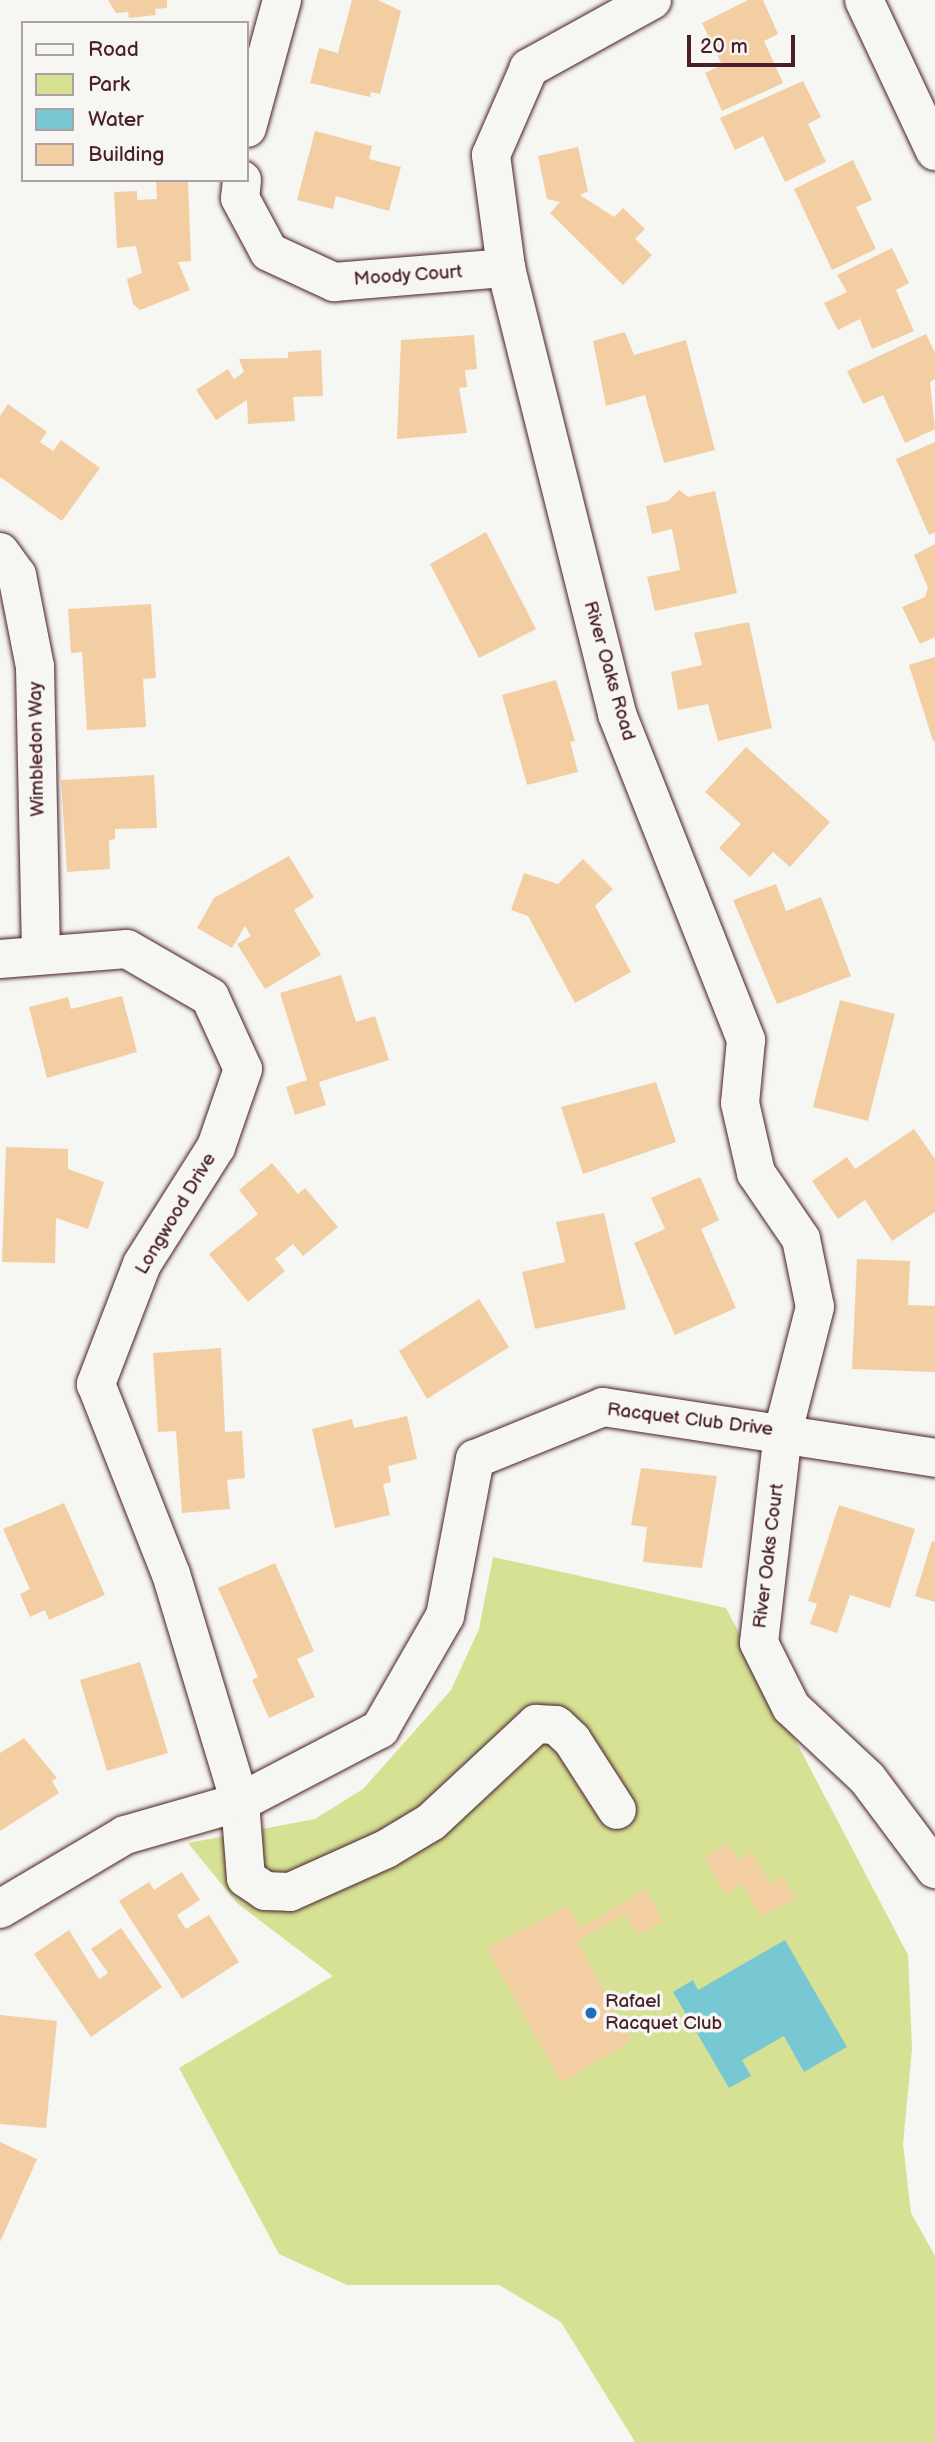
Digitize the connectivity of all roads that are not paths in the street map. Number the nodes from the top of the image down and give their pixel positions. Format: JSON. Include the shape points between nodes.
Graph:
{"nodes":[{"id":1,"x":282,"y":0,"type":"edge"},
{"id":2,"x":652,"y":0,"type":"edge"},
{"id":3,"x":864,"y":0,"type":"edge"},
{"id":4,"x":248,"y":124,"type":"edge"},
{"id":5,"x":935,"y":151,"type":"edge"},
{"id":6,"x":242,"y":182,"type":"edge"},
{"id":7,"x":506,"y":268,"type":"junction"},
{"id":8,"x":0,"y":552,"type":"edge"},
{"id":9,"x":41,"y":953,"type":"junction"},
{"id":10,"x":0,"y":959,"type":"edge"},
{"id":11,"x":783,"y":1432,"type":"junction"},
{"id":12,"x":935,"y":1458,"type":"edge"},
{"id":13,"x":240,"y":1802,"type":"junction"},
{"id":14,"x":617,"y":1810,"type":"dead end"},
{"id":15,"x":935,"y":1869,"type":"edge"},
{"id":16,"x":0,"y":1909,"type":"edge"}],
"edges":[{"from":1,"to":4,"type":"street"},
{"from":2,"to":7,"type":"street","name":"River Oaks Road","via":[[528,68],[491,155]]},
{"from":3,"to":5,"type":"street"},
{"from":6,"to":7,"type":"street","name":"Moody Court","via":[[240,198],[269,252],[334,282]]},
{"from":7,"to":11,"type":"street","name":"River Oaks Road","via":[[617,714],[746,1040],[740,1103],[756,1173],[802,1239],[815,1307]]},
{"from":8,"to":9,"type":"street","name":"Wimbledon Way","via":[[17,575],[35,667]]},
{"from":9,"to":10,"type":"street","name":"Longwood Drive"},
{"from":9,"to":13,"type":"street","name":"Longwood Drive","via":[[127,949],[210,996],[243,1069],[216,1147],[142,1264],[96,1384],[171,1574]]},
{"from":11,"to":12,"type":"street","name":"Racquet Club Drive"},
{"from":11,"to":13,"type":"street","name":"Racquet Club Drive","via":[[603,1407],[475,1459],[445,1616],[380,1729]]},
{"from":11,"to":15,"type":"street","name":"River Oaks Court","via":[[759,1643],[791,1707],[867,1778]]},
{"from":13,"to":14,"type":"street","name":"Longwood Drive","via":[[246,1878],[265,1891],[290,1892],[386,1849],[430,1822],[536,1724],[556,1725],[572,1740]]},
{"from":13,"to":16,"type":"street","name":"Racquet Club Drive","via":[[125,1835]]}]}
